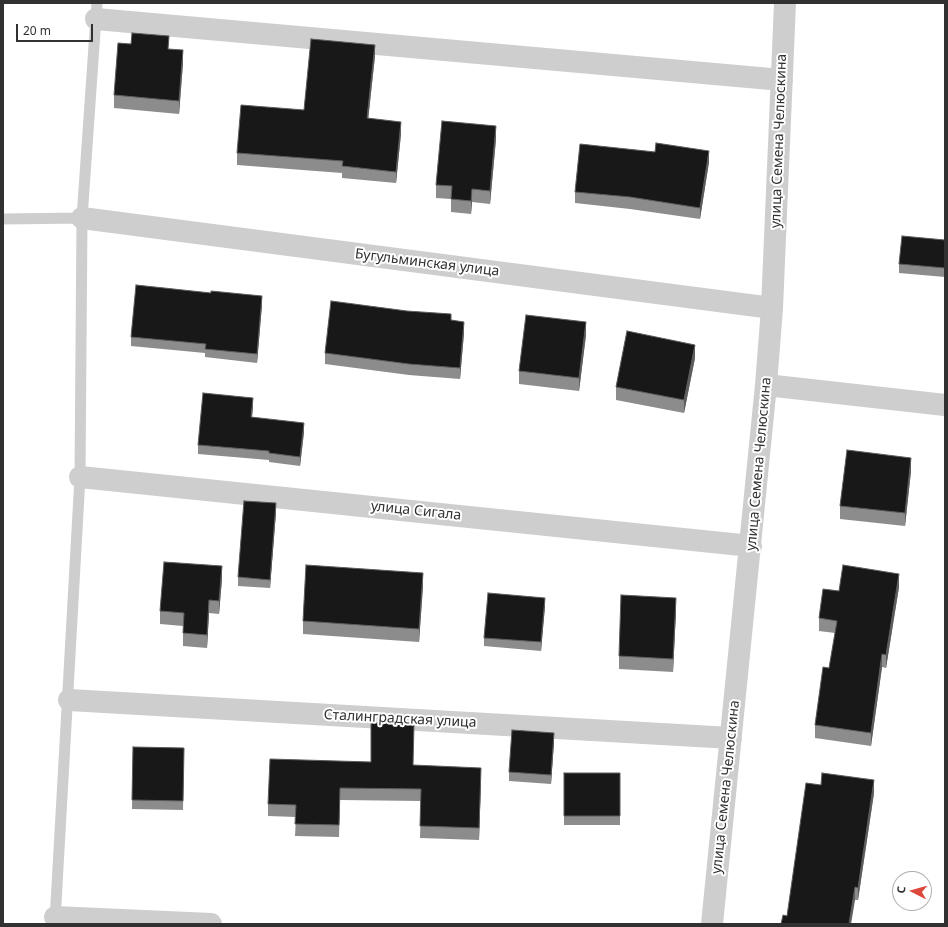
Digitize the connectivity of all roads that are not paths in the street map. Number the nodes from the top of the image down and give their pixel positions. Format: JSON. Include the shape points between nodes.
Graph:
{"nodes":[{"id":1,"x":785,"y":3,"type":"edge"},
{"id":2,"x":97,"y":11,"type":"edge"},
{"id":3,"x":782,"y":80,"type":"junction"},
{"id":4,"x":82,"y":218,"type":"junction"},
{"id":5,"x":3,"y":219,"type":"edge"},
{"id":6,"x":772,"y":308,"type":"junction"},
{"id":7,"x":766,"y":385,"type":"junction"},
{"id":8,"x":945,"y":405,"type":"edge"},
{"id":9,"x":80,"y":477,"type":"junction"},
{"id":10,"x":751,"y":546,"type":"junction"},
{"id":11,"x":69,"y":700,"type":"junction"},
{"id":12,"x":731,"y":738,"type":"junction"},
{"id":13,"x":55,"y":921,"type":"edge"},
{"id":14,"x":211,"y":924,"type":"edge"},
{"id":15,"x":712,"y":924,"type":"edge"}],
"edges":[{"from":1,"to":3,"type":"street","name":"улица Семена Челюскина"},
{"from":2,"to":3,"type":"street"},
{"from":2,"to":4,"type":"lane"},
{"from":3,"to":6,"type":"street","name":"улица Семена Челюскина"},
{"from":4,"to":5,"type":"lane"},
{"from":4,"to":6,"type":"street","name":"Бугульминская улица"},
{"from":4,"to":9,"type":"lane"},
{"from":6,"to":7,"type":"street","name":"улица Семена Челюскина"},
{"from":7,"to":8,"type":"street"},
{"from":7,"to":10,"type":"street","name":"улица Семена Челюскина"},
{"from":9,"to":10,"type":"street","name":"улица Сигала"},
{"from":9,"to":11,"type":"lane"},
{"from":10,"to":12,"type":"street","name":"улица Семена Челюскина"},
{"from":11,"to":12,"type":"street","name":"Сталинградская улица"},
{"from":11,"to":13,"type":"lane"},
{"from":12,"to":15,"type":"street","name":"улица Семена Челюскина"},
{"from":13,"to":14,"type":"street"}]}
